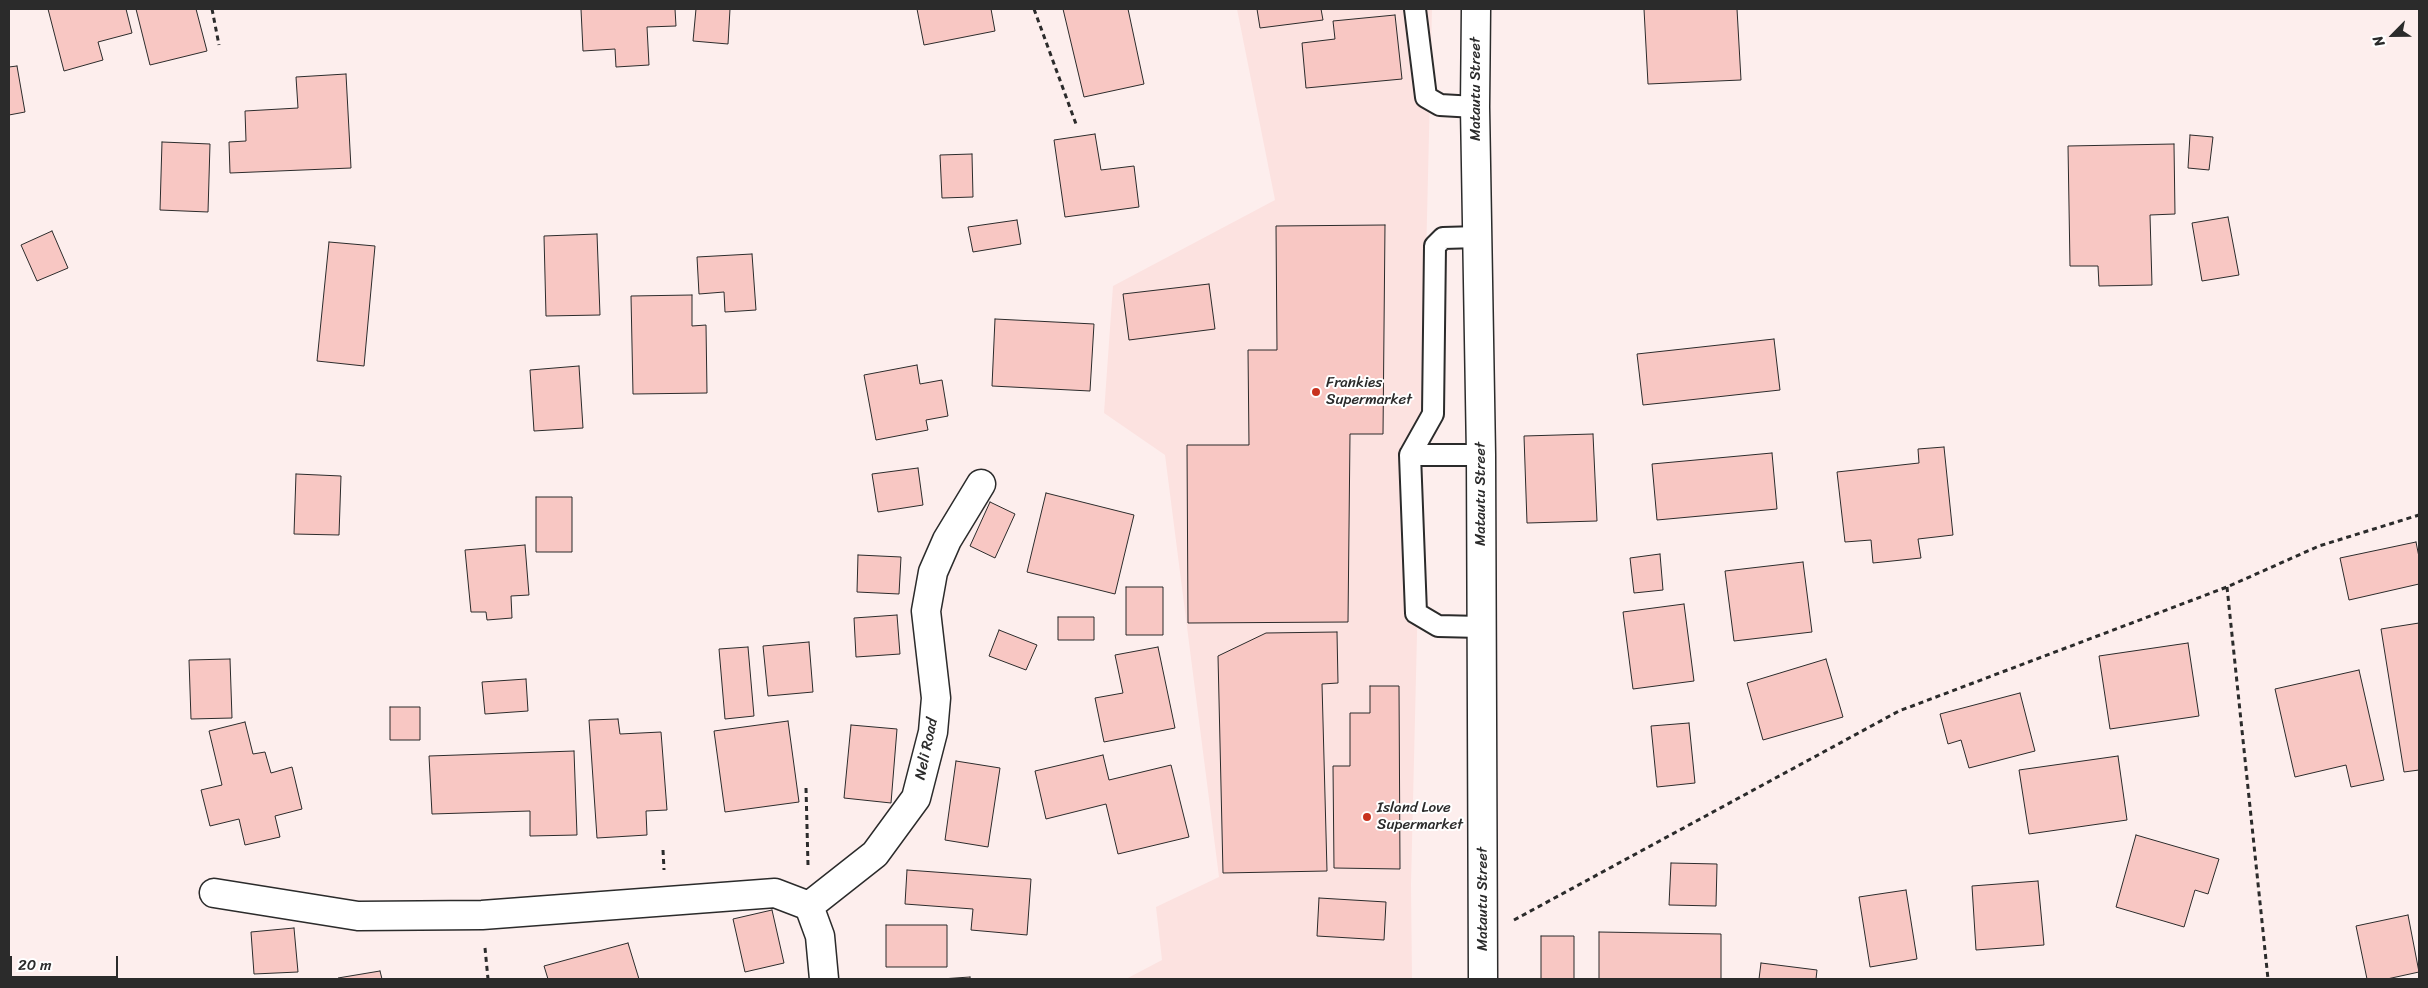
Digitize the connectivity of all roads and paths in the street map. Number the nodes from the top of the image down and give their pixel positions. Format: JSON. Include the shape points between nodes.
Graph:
{"nodes":[{"id":1,"x":212,"y":9,"type":"edge"},
{"id":2,"x":1034,"y":9,"type":"edge"},
{"id":3,"x":1415,"y":9,"type":"edge"},
{"id":4,"x":1476,"y":9,"type":"edge"},
{"id":5,"x":219,"y":45,"type":"dead end"},
{"id":6,"x":1475,"y":107,"type":"junction"},
{"id":7,"x":1076,"y":124,"type":"dead end"},
{"id":8,"x":1478,"y":237,"type":"junction"},
{"id":9,"x":1410,"y":455,"type":"junction"},
{"id":10,"x":1481,"y":455,"type":"junction"},
{"id":11,"x":981,"y":484,"type":"dead end"},
{"id":12,"x":2419,"y":515,"type":"edge"},
{"id":13,"x":2227,"y":588,"type":"junction"},
{"id":14,"x":1481,"y":628,"type":"junction"},
{"id":15,"x":806,"y":788,"type":"dead end"},
{"id":16,"x":214,"y":893,"type":"dead end"},
{"id":17,"x":808,"y":906,"type":"junction"},
{"id":18,"x":1483,"y":937,"type":"junction"},
{"id":19,"x":824,"y":979,"type":"edge"},
{"id":20,"x":1482,"y":979,"type":"edge"},
{"id":21,"x":2268,"y":979,"type":"edge"}],
"edges":[{"from":1,"to":5,"type":"path"},
{"from":2,"to":7,"type":"path"},
{"from":3,"to":6,"type":"lane","via":[[1426,97],[1440,105]]},
{"from":4,"to":6,"type":"street","name":"Matautu Street"},
{"from":6,"to":8,"type":"street","name":"Matautu Street"},
{"from":8,"to":9,"type":"lane","via":[[1444,238],[1435,246],[1433,414]]},
{"from":8,"to":10,"type":"street","name":"Matautu Street"},
{"from":9,"to":10,"type":"lane"},
{"from":9,"to":14,"type":"lane","via":[[1416,613],[1438,626]]},
{"from":10,"to":14,"type":"street","name":"Matautu Street"},
{"from":11,"to":17,"type":"street","name":"Neli Road","via":[[947,540],[933,572],[926,611],[936,698],[933,732],[916,798],[875,854]]},
{"from":12,"to":13,"type":"path","via":[[2319,546]]},
{"from":13,"to":18,"type":"path","via":[[1898,710]]},
{"from":13,"to":21,"type":"path"},
{"from":14,"to":18,"type":"street","name":"Matautu Street"},
{"from":15,"to":17,"type":"path"},
{"from":16,"to":17,"type":"street","via":[[358,916],[482,914],[775,893]]},
{"from":17,"to":19,"type":"street","via":[[820,936]]},
{"from":18,"to":20,"type":"street","name":"Matautu Street"}]}
